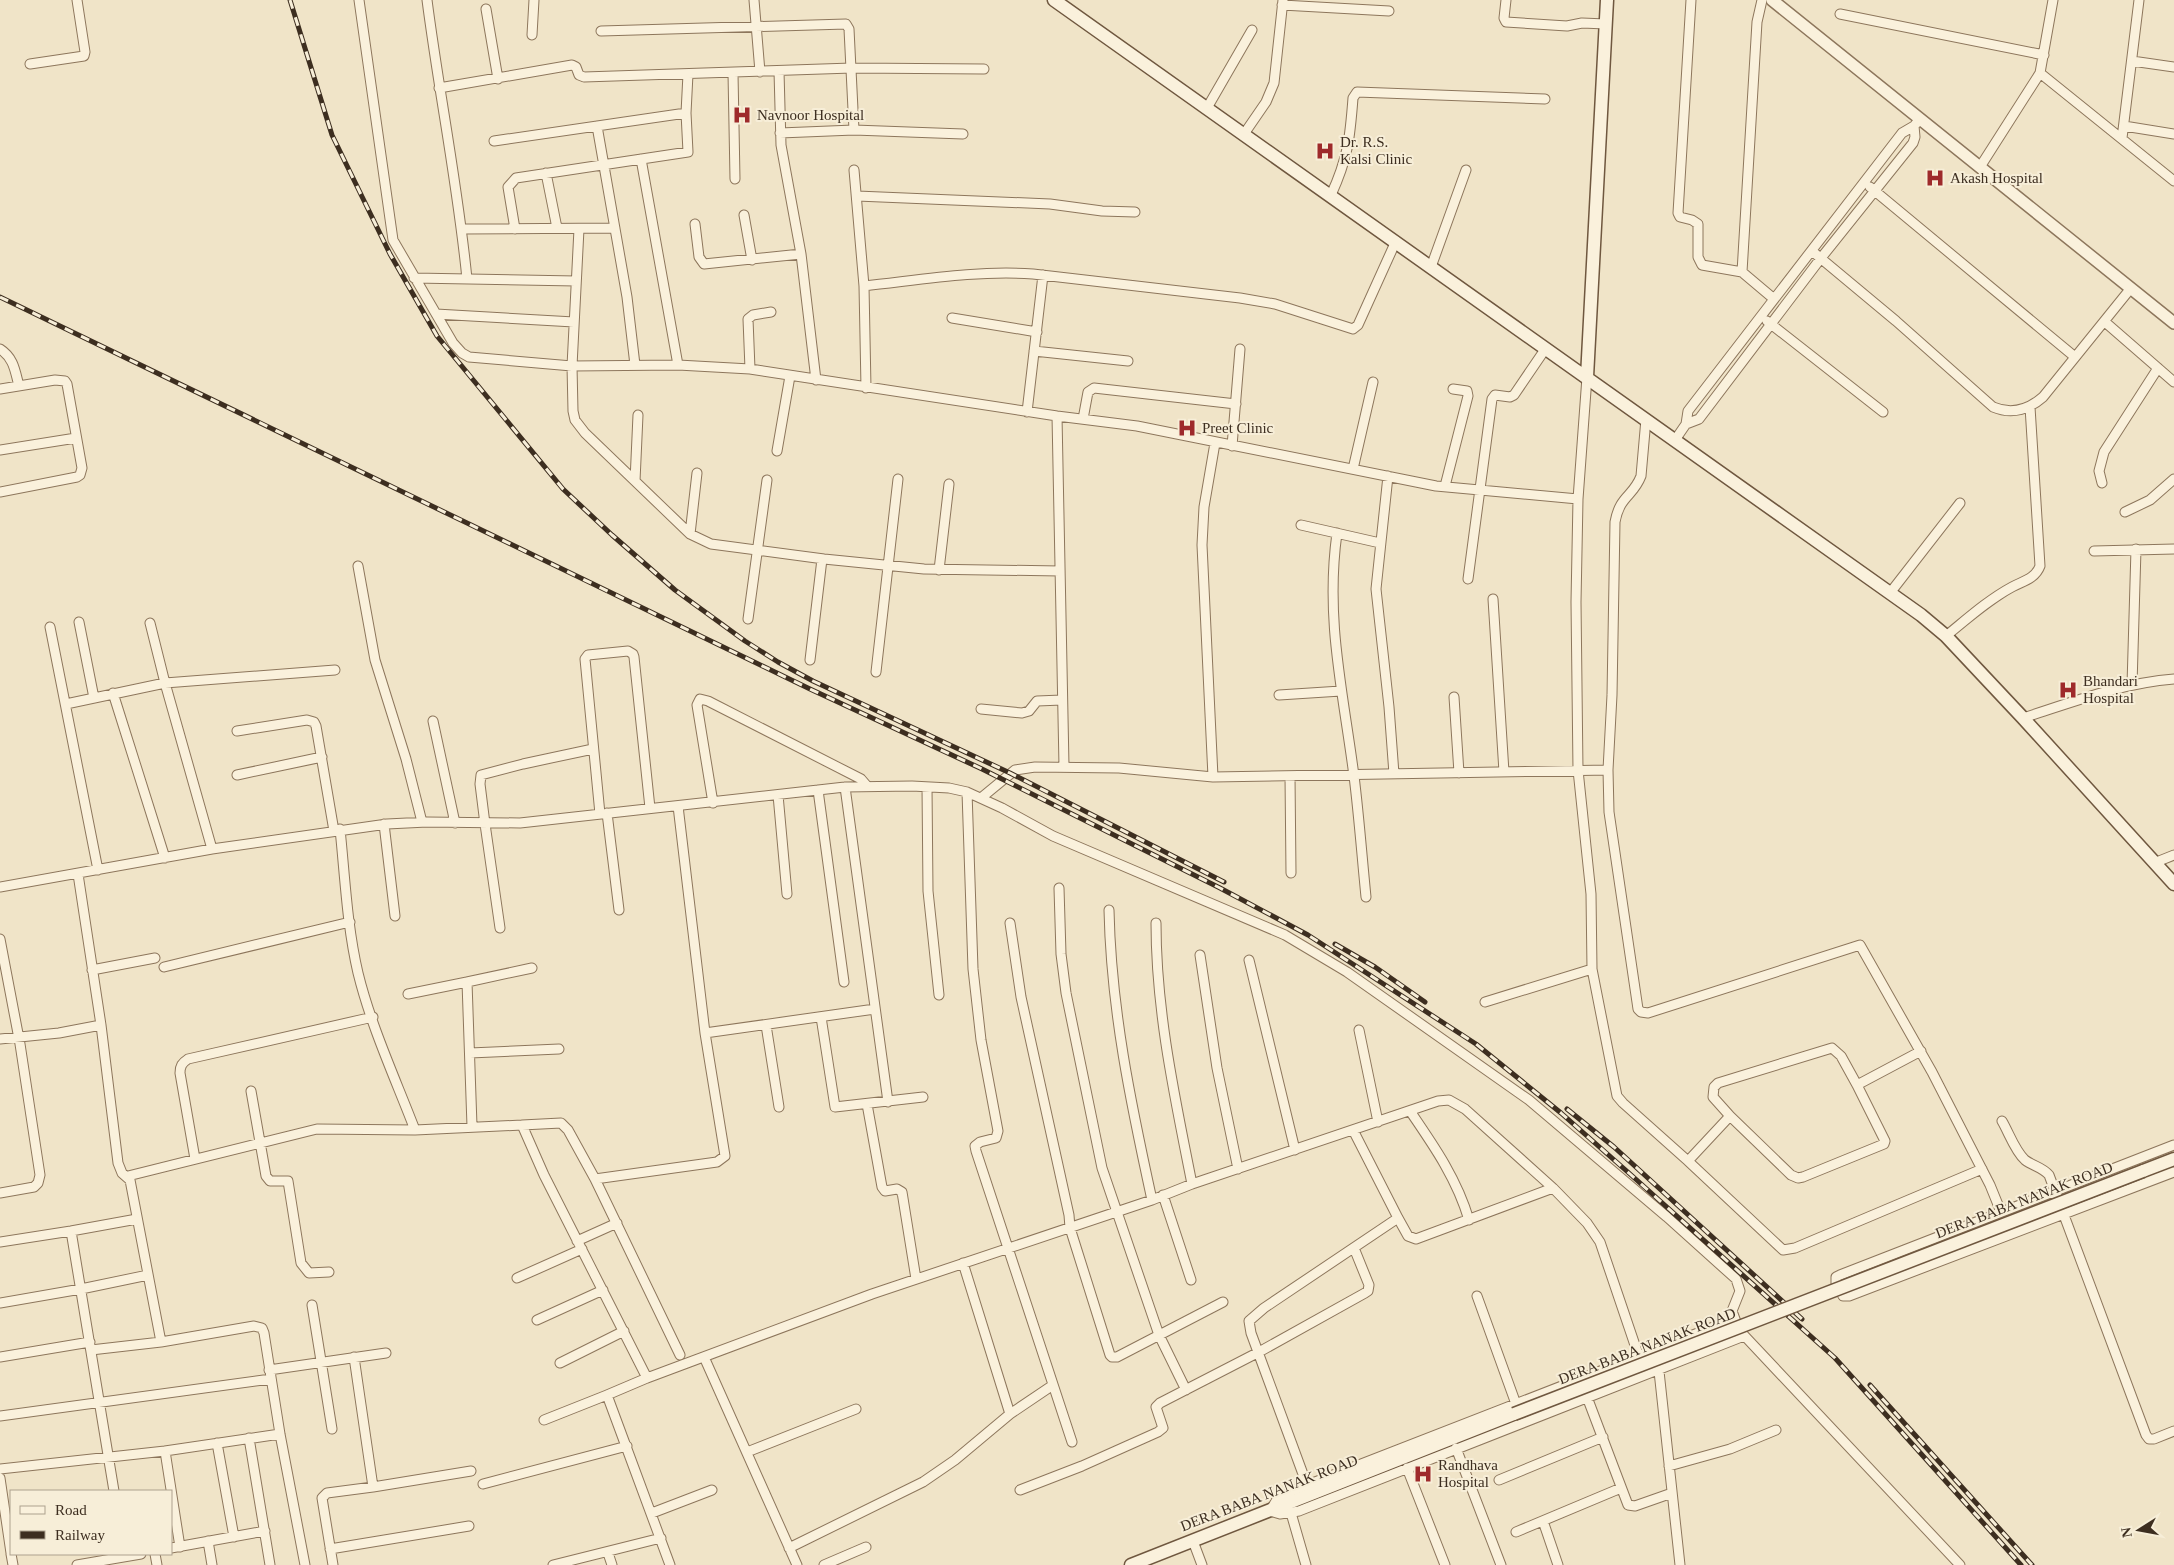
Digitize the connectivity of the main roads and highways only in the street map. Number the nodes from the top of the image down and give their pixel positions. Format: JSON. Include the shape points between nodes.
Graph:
{"nodes":[{"id":1,"x":1054,"y":0,"type":"edge"},
{"id":2,"x":1607,"y":0,"type":"edge"},
{"id":3,"x":1587,"y":377,"type":"junction"},
{"id":4,"x":2174,"y":884,"type":"edge"},
{"id":5,"x":2174,"y":1159,"type":"edge"},
{"id":6,"x":1131,"y":1565,"type":"edge"}],
"edges":[{"from":1,"to":3,"type":"main road"},
{"from":2,"to":3,"type":"main road"},
{"from":3,"to":4,"type":"main road","via":[[1890,592],[1946,636]]},
{"from":5,"to":6,"type":"main road","name":"DERA BABA NANAK ROAD","bridge":true,"via":[[1523,1410],[1289,1509],[1270,1511]]}]}
